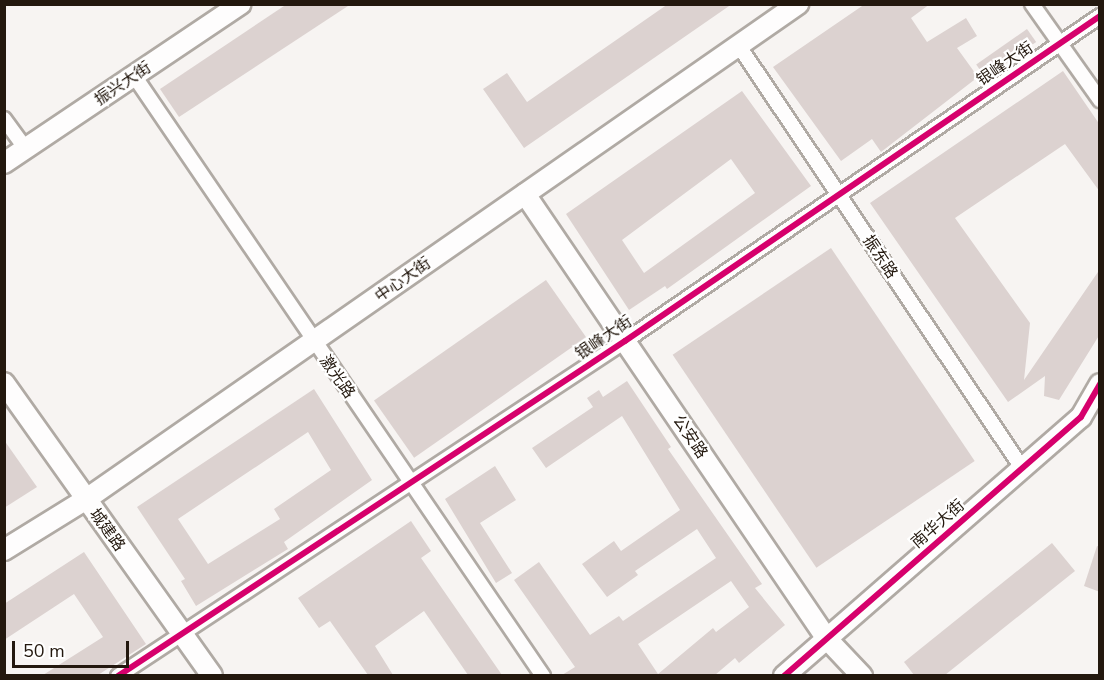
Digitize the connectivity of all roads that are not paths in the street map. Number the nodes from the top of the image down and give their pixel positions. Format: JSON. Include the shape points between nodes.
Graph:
{"nodes":[{"id":1,"x":241,"y":4,"type":"edge"},
{"id":2,"x":798,"y":4,"type":"edge"},
{"id":3,"x":1032,"y":4,"type":"edge"},
{"id":4,"x":1100,"y":16,"type":"edge"},
{"id":5,"x":1059,"y":44,"type":"junction"},
{"id":6,"x":739,"y":46,"type":"junction"},
{"id":7,"x":135,"y":77,"type":"junction"},
{"id":8,"x":1100,"y":100,"type":"edge"},
{"id":9,"x":4,"y":119,"type":"edge"},
{"id":10,"x":26,"y":149,"type":"junction"},
{"id":11,"x":4,"y":164,"type":"edge"},
{"id":12,"x":525,"y":194,"type":"junction"},
{"id":13,"x":839,"y":194,"type":"junction"},
{"id":14,"x":625,"y":340,"type":"junction"},
{"id":15,"x":313,"y":342,"type":"junction"},
{"id":16,"x":4,"y":383,"type":"edge"},
{"id":17,"x":1100,"y":384,"type":"edge"},
{"id":18,"x":1022,"y":468,"type":"junction"},
{"id":19,"x":410,"y":483,"type":"junction"},
{"id":20,"x":85,"y":500,"type":"junction"},
{"id":21,"x":4,"y":550,"type":"edge"},
{"id":22,"x":182,"y":634,"type":"junction"},
{"id":23,"x":827,"y":639,"type":"junction"},
{"id":24,"x":118,"y":675,"type":"edge"},
{"id":25,"x":212,"y":675,"type":"edge"},
{"id":26,"x":543,"y":675,"type":"edge"},
{"id":27,"x":784,"y":675,"type":"edge"},
{"id":28,"x":862,"y":675,"type":"edge"}],
"edges":[{"from":1,"to":7,"type":"street","name":"振兴大街"},
{"from":2,"to":6,"type":"street","name":"中心大街"},
{"from":3,"to":5,"type":"street"},
{"from":4,"to":5,"type":"street","name":"银峰大街"},
{"from":5,"to":8,"type":"street"},
{"from":5,"to":13,"type":"street","name":"银峰大街"},
{"from":6,"to":12,"type":"street","name":"中心大街"},
{"from":6,"to":13,"type":"street","name":"振东路"},
{"from":7,"to":10,"type":"street","name":"振兴大街"},
{"from":7,"to":15,"type":"street","name":"激光路"},
{"from":9,"to":10,"type":"street"},
{"from":10,"to":11,"type":"street","name":"振兴大街"},
{"from":12,"to":14,"type":"street","name":"公安路"},
{"from":12,"to":15,"type":"street","name":"中心大街"},
{"from":13,"to":14,"type":"street","name":"银峰大街"},
{"from":13,"to":18,"type":"street","name":"振东路"},
{"from":14,"to":19,"type":"street","name":"银峰大街"},
{"from":14,"to":23,"type":"street","name":"公安路"},
{"from":15,"to":19,"type":"street","name":"激光路"},
{"from":15,"to":20,"type":"street","name":"中心大街"},
{"from":16,"to":20,"type":"street","name":"城建路"},
{"from":17,"to":18,"type":"street","name":"南华大街","via":[[1081,417]]},
{"from":18,"to":23,"type":"street","name":"南华大街"},
{"from":19,"to":22,"type":"street","name":"银峰大街"},
{"from":19,"to":26,"type":"street","name":"激光路"},
{"from":20,"to":21,"type":"street","name":"中心大街"},
{"from":20,"to":22,"type":"street","name":"城建路"},
{"from":22,"to":24,"type":"street","name":"银峰大街"},
{"from":22,"to":25,"type":"street","name":"城建路"},
{"from":23,"to":27,"type":"street","name":"南华大街"},
{"from":23,"to":28,"type":"street","name":"公安路"}]}
